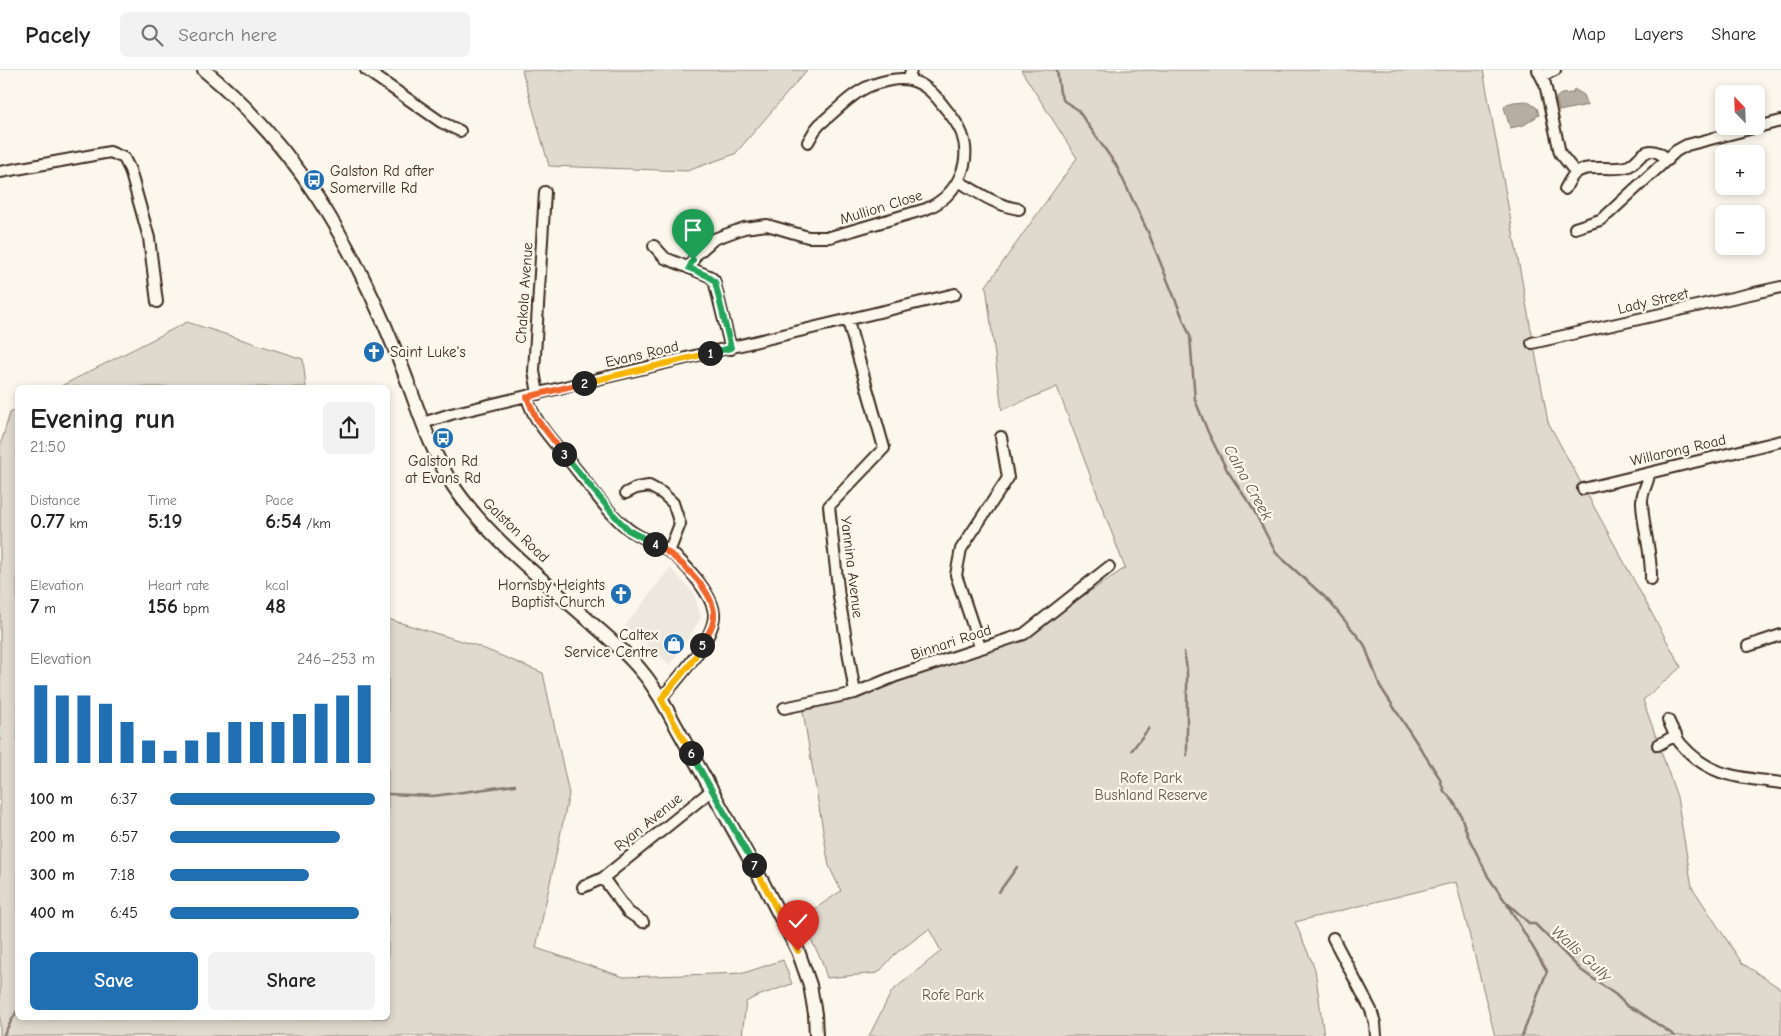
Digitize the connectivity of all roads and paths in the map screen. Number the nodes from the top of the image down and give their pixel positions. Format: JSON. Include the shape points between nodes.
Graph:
{"nodes":[{"id":1,"x":204,"y":70,"type":"edge"},
{"id":2,"x":366,"y":70,"type":"edge"},
{"id":3,"x":1555,"y":70,"type":"edge"},
{"id":4,"x":1540,"y":73,"type":"edge"},
{"id":5,"x":910,"y":75,"type":"edge"},
{"id":6,"x":1781,"y":121,"type":"edge"},
{"id":7,"x":460,"y":131,"type":"dead end"},
{"id":8,"x":808,"y":142,"type":"dead end"},
{"id":9,"x":1668,"y":160,"type":"junction"},
{"id":10,"x":0,"y":172,"type":"edge"},
{"id":11,"x":1576,"y":173,"type":"junction"},
{"id":12,"x":958,"y":181,"type":"junction"},
{"id":13,"x":1565,"y":189,"type":"dead end"},
{"id":14,"x":545,"y":192,"type":"dead end"},
{"id":15,"x":1019,"y":209,"type":"dead end"},
{"id":16,"x":1575,"y":228,"type":"dead end"},
{"id":17,"x":654,"y":246,"type":"dead end"},
{"id":18,"x":689,"y":268,"type":"junction"},
{"id":19,"x":1781,"y":287,"type":"edge"},
{"id":20,"x":955,"y":294,"type":"dead end"},
{"id":21,"x":157,"y":302,"type":"dead end"},
{"id":22,"x":848,"y":321,"type":"junction"},
{"id":23,"x":1532,"y":343,"type":"dead end"},
{"id":24,"x":731,"y":348,"type":"junction"},
{"id":25,"x":538,"y":394,"type":"junction"},
{"id":26,"x":527,"y":397,"type":"junction"},
{"id":27,"x":423,"y":423,"type":"junction"},
{"id":28,"x":1001,"y":437,"type":"dead end"},
{"id":29,"x":1781,"y":441,"type":"edge"},
{"id":30,"x":1649,"y":472,"type":"junction"},
{"id":31,"x":1583,"y":489,"type":"dead end"},
{"id":32,"x":626,"y":493,"type":"dead end"},
{"id":33,"x":669,"y":552,"type":"junction"},
{"id":34,"x":1109,"y":567,"type":"dead end"},
{"id":35,"x":1650,"y":579,"type":"dead end"},
{"id":36,"x":1781,"y":635,"type":"edge"},
{"id":37,"x":1748,"y":646,"type":"dead end"},
{"id":38,"x":980,"y":648,"type":"junction"},
{"id":39,"x":855,"y":692,"type":"junction"},
{"id":40,"x":661,"y":699,"type":"junction"},
{"id":41,"x":784,"y":708,"type":"dead end"},
{"id":42,"x":1668,"y":720,"type":"dead end"},
{"id":43,"x":1676,"y":735,"type":"junction"},
{"id":44,"x":1658,"y":745,"type":"dead end"},
{"id":45,"x":1781,"y":783,"type":"edge"},
{"id":46,"x":712,"y":790,"type":"junction"},
{"id":47,"x":603,"y":878,"type":"junction"},
{"id":48,"x":583,"y":887,"type":"dead end"},
{"id":49,"x":643,"y":922,"type":"dead end"},
{"id":50,"x":1333,"y":938,"type":"dead end"},
{"id":51,"x":816,"y":1036,"type":"edge"},
{"id":52,"x":1376,"y":1036,"type":"edge"}],
"edges":[{"from":1,"to":27,"type":"main road","name":"Galston Road","via":[[245,106],[276,142],[335,224],[381,316]]},
{"from":2,"to":7,"type":"street","via":[[441,122]]},
{"from":3,"to":4,"type":"street"},
{"from":4,"to":11,"type":"street","via":[[1560,153]]},
{"from":5,"to":8,"type":"street","name":"Mullion Close","via":[[862,90],[820,124]]},
{"from":5,"to":12,"type":"street","name":"Mullion Close","via":[[933,94],[959,127],[965,154]]},
{"from":6,"to":9,"type":"street","via":[[1687,144]]},
{"from":9,"to":11,"type":"street","via":[[1653,151],[1646,152],[1630,166],[1612,170],[1587,169]]},
{"from":9,"to":16,"type":"street","via":[[1600,220]]},
{"from":10,"to":21,"type":"street","via":[[110,152],[124,158],[149,238]]},
{"from":11,"to":13,"type":"street"},
{"from":12,"to":15,"type":"street","via":[[999,204]]},
{"from":12,"to":18,"type":"street","name":"Mullion Close","via":[[933,206],[842,235],[808,237],[760,225],[728,233],[714,239],[700,251]]},
{"from":14,"to":25,"type":"street","name":"Chakola Avenue","via":[[534,371]]},
{"from":17,"to":18,"type":"street","via":[[665,258]]},
{"from":18,"to":24,"type":"street","via":[[715,282]]},
{"from":19,"to":23,"type":"street","name":"Lady Street"},
{"from":20,"to":22,"type":"street","name":"Evans Road"},
{"from":22,"to":24,"type":"street","name":"Evans Road"},
{"from":22,"to":39,"type":"street","name":"Yannina Avenue","via":[[884,448],[829,506]]},
{"from":24,"to":25,"type":"street","name":"Evans Road"},
{"from":25,"to":26,"type":"street","name":"Evans Road"},
{"from":26,"to":27,"type":"street","name":"Evans Road"},
{"from":26,"to":33,"type":"street","via":[[536,418],[610,511],[628,530]]},
{"from":27,"to":40,"type":"main road","name":"Galston Road","via":[[437,458],[468,506],[498,539],[621,649],[645,674]]},
{"from":28,"to":38,"type":"street","via":[[1008,478],[961,549],[956,575]]},
{"from":29,"to":30,"type":"street","name":"Willarong Road"},
{"from":30,"to":31,"type":"street","name":"Willarong Road"},
{"from":30,"to":35,"type":"street","via":[[1641,502],[1650,554]]},
{"from":32,"to":33,"type":"street","via":[[649,486],[673,502],[680,524]]},
{"from":33,"to":40,"type":"street","via":[[692,574],[707,595],[714,614],[711,628],[691,663]]},
{"from":34,"to":38,"type":"street","name":"Binnari Road","via":[[1024,634]]},
{"from":36,"to":37,"type":"street"},
{"from":38,"to":39,"type":"street","name":"Binnari Road"},
{"from":39,"to":41,"type":"street","name":"Binnari Road"},
{"from":40,"to":46,"type":"main road","name":"Galston Road"},
{"from":42,"to":43,"type":"street"},
{"from":43,"to":44,"type":"street"},
{"from":43,"to":45,"type":"street","via":[[1699,762],[1726,775]]},
{"from":46,"to":47,"type":"street","name":"Ryan Avenue"},
{"from":46,"to":51,"type":"main road","name":"Galston Road","via":[[798,951],[810,985]]},
{"from":47,"to":48,"type":"street","name":"Ryan Avenue"},
{"from":47,"to":49,"type":"street","via":[[628,912]]},
{"from":50,"to":52,"type":"street","via":[[1371,1010]]}]}
